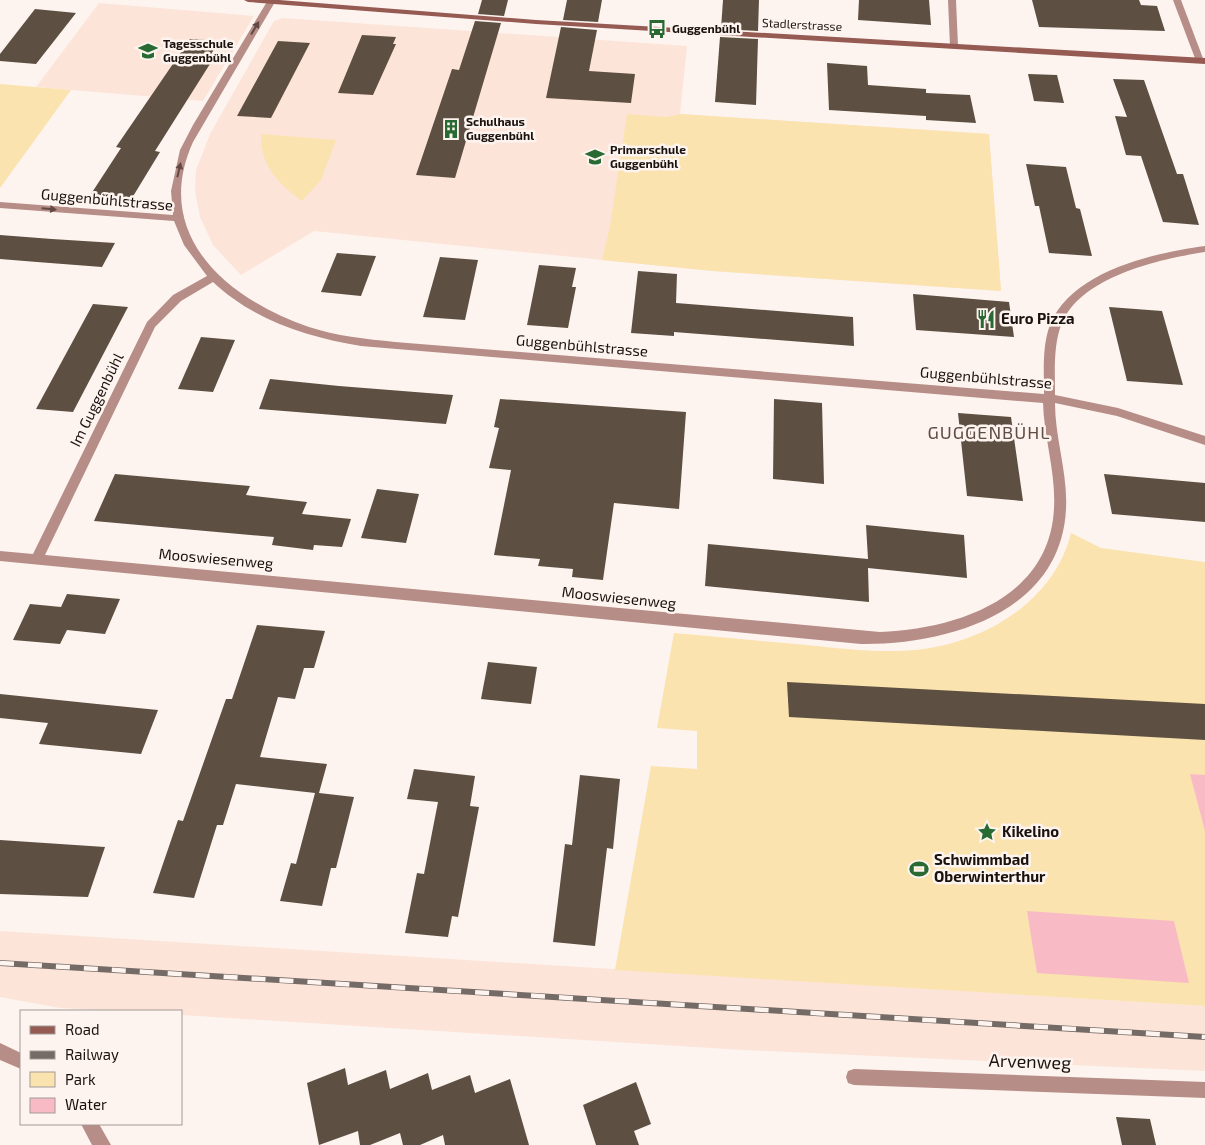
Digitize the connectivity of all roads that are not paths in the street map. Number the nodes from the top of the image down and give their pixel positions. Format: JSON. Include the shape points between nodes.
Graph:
{"nodes":[{"id":1,"x":248,"y":0,"type":"edge"},
{"id":2,"x":952,"y":0,"type":"edge"},
{"id":3,"x":1177,"y":0,"type":"edge"},
{"id":4,"x":271,"y":2,"type":"junction"},
{"id":5,"x":954,"y":46,"type":"junction"},
{"id":6,"x":1202,"y":61,"type":"edge"},
{"id":7,"x":0,"y":205,"type":"edge"},
{"id":8,"x":177,"y":218,"type":"junction"},
{"id":9,"x":1205,"y":249,"type":"edge"},
{"id":10,"x":213,"y":277,"type":"junction"},
{"id":11,"x":1049,"y":398,"type":"junction"},
{"id":12,"x":1205,"y":441,"type":"edge"},
{"id":13,"x":0,"y":556,"type":"edge"},
{"id":14,"x":37,"y":559,"type":"junction"},
{"id":15,"x":0,"y":1051,"type":"edge"},
{"id":16,"x":20,"y":1061,"type":"edge"},
{"id":17,"x":854,"y":1077,"type":"dead end"},
{"id":18,"x":1205,"y":1090,"type":"edge"},
{"id":19,"x":90,"y":1125,"type":"edge"},
{"id":20,"x":102,"y":1145,"type":"edge"}],
"edges":[{"from":1,"to":4,"type":"main road","name":"Stadlerstrasse"},
{"from":2,"to":5,"type":"street"},
{"from":3,"to":6,"type":"street"},
{"from":4,"to":5,"type":"main road","name":"Stadlerstrasse"},
{"from":8,"to":4,"type":"street","one_way":true,"via":[[175,186],[188,143]]},
{"from":5,"to":6,"type":"main road","name":"Stadlerstrasse"},
{"from":7,"to":8,"type":"street","name":"Guggenbühlstrasse","one_way":true},
{"from":8,"to":10,"type":"street","name":"Guggenbühlstrasse","via":[[191,248]]},
{"from":9,"to":11,"type":"street","name":"Mooswiesenweg","via":[[1138,264],[1097,283],[1072,301],[1058,318],[1052,337]]},
{"from":10,"to":11,"type":"street","name":"Guggenbühlstrasse","via":[[248,304],[276,318],[313,332],[353,341]]},
{"from":10,"to":14,"type":"street","name":"Im Guggenbühl","via":[[177,298],[151,325]]},
{"from":11,"to":12,"type":"street","name":"Guggenbühlstrasse","via":[[1118,412]]},
{"from":11,"to":14,"type":"street","name":"Mooswiesenweg","via":[[1061,505],[1056,534],[1044,564],[1022,590],[994,610],[960,625],[923,635],[861,638]]},
{"from":13,"to":14,"type":"street","name":"Mooswiesenweg"},
{"from":15,"to":16,"type":"street"},
{"from":17,"to":18,"type":"street","name":"Arvenweg"},
{"from":19,"to":20,"type":"street"}]}
